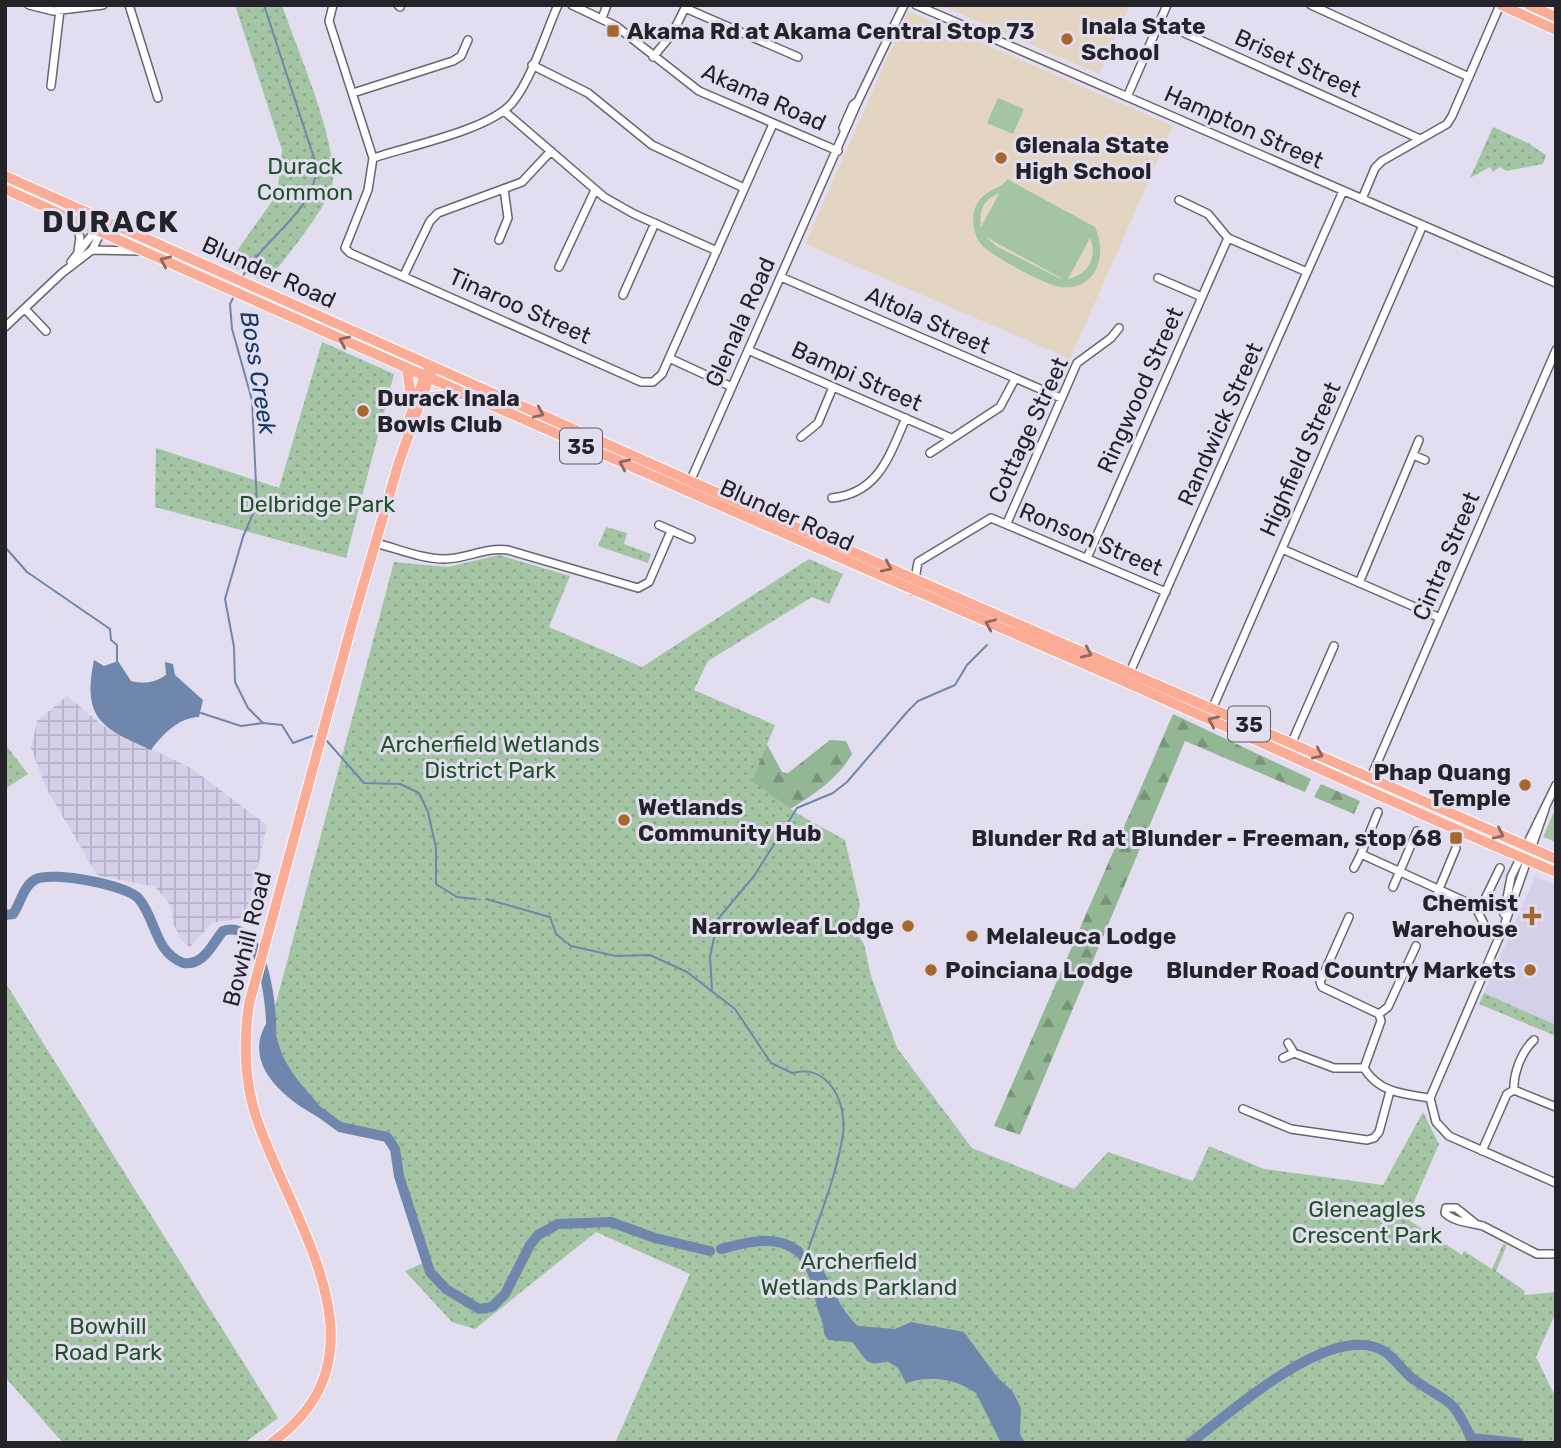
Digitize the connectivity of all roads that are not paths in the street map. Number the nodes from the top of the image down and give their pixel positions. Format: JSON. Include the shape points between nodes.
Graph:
{"nodes":[{"id":1,"x":29,"y":5,"type":"edge"},
{"id":2,"x":103,"y":5,"type":"edge"},
{"id":3,"x":129,"y":5,"type":"edge"},
{"id":4,"x":333,"y":5,"type":"edge"},
{"id":5,"x":558,"y":5,"type":"edge"},
{"id":6,"x":572,"y":5,"type":"edge"},
{"id":7,"x":607,"y":5,"type":"edge"},
{"id":8,"x":904,"y":5,"type":"edge"},
{"id":9,"x":916,"y":5,"type":"edge"},
{"id":10,"x":1167,"y":5,"type":"edge"},
{"id":11,"x":1311,"y":5,"type":"edge"},
{"id":12,"x":1500,"y":5,"type":"edge"},
{"id":13,"x":1529,"y":5,"type":"edge"},
{"id":14,"x":686,"y":6,"type":"edge"},
{"id":15,"x":60,"y":10,"type":"junction"},
{"id":16,"x":1556,"y":17,"type":"edge"},
{"id":17,"x":602,"y":18,"type":"junction"},
{"id":18,"x":1160,"y":22,"type":"junction"},
{"id":19,"x":1556,"y":30,"type":"edge"},
{"id":20,"x":468,"y":40,"type":"dead end"},
{"id":21,"x":653,"y":57,"type":"junction"},
{"id":22,"x":798,"y":57,"type":"dead end"},
{"id":23,"x":532,"y":65,"type":"junction"},
{"id":24,"x":1469,"y":77,"type":"junction"},
{"id":25,"x":51,"y":86,"type":"dead end"},
{"id":26,"x":353,"y":93,"type":"junction"},
{"id":27,"x":1127,"y":97,"type":"junction"},
{"id":28,"x":158,"y":98,"type":"dead end"},
{"id":29,"x":504,"y":111,"type":"junction"},
{"id":30,"x":773,"y":124,"type":"junction"},
{"id":31,"x":1420,"y":139,"type":"junction"},
{"id":32,"x":551,"y":151,"type":"junction"},
{"id":33,"x":836,"y":151,"type":"junction"},
{"id":34,"x":373,"y":158,"type":"junction"},
{"id":35,"x":5,"y":176,"type":"edge"},
{"id":36,"x":744,"y":188,"type":"junction"},
{"id":37,"x":5,"y":189,"type":"edge"},
{"id":38,"x":504,"y":189,"type":"junction"},
{"id":39,"x":595,"y":190,"type":"junction"},
{"id":40,"x":1343,"y":191,"type":"junction"},
{"id":41,"x":1362,"y":199,"type":"junction"},
{"id":42,"x":1179,"y":200,"type":"dead end"},
{"id":43,"x":103,"y":219,"type":"junction"},
{"id":44,"x":75,"y":221,"type":"junction"},
{"id":45,"x":655,"y":223,"type":"junction"},
{"id":46,"x":1423,"y":225,"type":"junction"},
{"id":47,"x":98,"y":231,"type":"junction"},
{"id":48,"x":1228,"y":238,"type":"junction"},
{"id":49,"x":499,"y":240,"type":"dead end"},
{"id":50,"x":92,"y":250,"type":"junction"},
{"id":51,"x":144,"y":251,"type":"junction"},
{"id":52,"x":717,"y":251,"type":"junction"},
{"id":53,"x":77,"y":255,"type":"junction"},
{"id":54,"x":559,"y":267,"type":"dead end"},
{"id":55,"x":1307,"y":272,"type":"junction"},
{"id":56,"x":62,"y":273,"type":"junction"},
{"id":57,"x":404,"y":275,"type":"junction"},
{"id":58,"x":781,"y":276,"type":"junction"},
{"id":59,"x":1158,"y":278,"type":"dead end"},
{"id":60,"x":1556,"y":283,"type":"edge"},
{"id":61,"x":623,"y":295,"type":"dead end"},
{"id":62,"x":1202,"y":297,"type":"junction"},
{"id":63,"x":25,"y":309,"type":"junction"},
{"id":64,"x":5,"y":327,"type":"edge"},
{"id":65,"x":1119,"y":328,"type":"dead end"},
{"id":66,"x":46,"y":331,"type":"dead end"},
{"id":67,"x":748,"y":350,"type":"junction"},
{"id":68,"x":1556,"y":350,"type":"edge"},
{"id":69,"x":669,"y":358,"type":"junction"},
{"id":70,"x":432,"y":365,"type":"junction"},
{"id":71,"x":407,"y":369,"type":"junction"},
{"id":72,"x":426,"y":377,"type":"junction"},
{"id":73,"x":1015,"y":379,"type":"junction"},
{"id":74,"x":732,"y":387,"type":"junction"},
{"id":75,"x":833,"y":387,"type":"junction"},
{"id":76,"x":465,"y":394,"type":"junction"},
{"id":77,"x":422,"y":398,"type":"junction"},
{"id":78,"x":1061,"y":398,"type":"junction"},
{"id":79,"x":412,"y":404,"type":"junction"},
{"id":80,"x":906,"y":418,"type":"junction"},
{"id":81,"x":410,"y":425,"type":"junction"},
{"id":82,"x":802,"y":437,"type":"dead end"},
{"id":83,"x":951,"y":438,"type":"junction"},
{"id":84,"x":1419,"y":440,"type":"dead end"},
{"id":85,"x":930,"y":453,"type":"dead end"},
{"id":86,"x":1413,"y":455,"type":"junction"},
{"id":87,"x":1426,"y":460,"type":"dead end"},
{"id":88,"x":688,"y":486,"type":"junction"},
{"id":89,"x":832,"y":498,"type":"dead end"},
{"id":90,"x":1007,"y":523,"type":"junction"},
{"id":91,"x":659,"y":525,"type":"dead end"},
{"id":92,"x":671,"y":531,"type":"junction"},
{"id":93,"x":691,"y":539,"type":"dead end"},
{"id":94,"x":375,"y":543,"type":"junction"},
{"id":95,"x":1282,"y":549,"type":"junction"},
{"id":96,"x":1087,"y":558,"type":"junction"},
{"id":97,"x":913,"y":578,"type":"junction"},
{"id":98,"x":1359,"y":583,"type":"junction"},
{"id":99,"x":913,"y":591,"type":"junction"},
{"id":100,"x":1166,"y":592,"type":"junction"},
{"id":101,"x":1440,"y":618,"type":"junction"},
{"id":102,"x":1334,"y":646,"type":"dead end"},
{"id":103,"x":1130,"y":673,"type":"junction"},
{"id":104,"x":1213,"y":707,"type":"junction"},
{"id":105,"x":1292,"y":743,"type":"junction"},
{"id":106,"x":1371,"y":777,"type":"junction"},
{"id":107,"x":1556,"y":785,"type":"edge"},
{"id":108,"x":1378,"y":812,"type":"dead end"},
{"id":109,"x":1417,"y":831,"type":"dead end"},
{"id":110,"x":1529,"y":847,"type":"junction"},
{"id":111,"x":1457,"y":848,"type":"dead end"},
{"id":112,"x":1361,"y":854,"type":"junction"},
{"id":113,"x":1524,"y":858,"type":"junction"},
{"id":114,"x":1556,"y":859,"type":"edge"},
{"id":115,"x":1354,"y":868,"type":"dead end"},
{"id":116,"x":1500,"y":868,"type":"dead end"},
{"id":117,"x":1400,"y":871,"type":"junction"},
{"id":118,"x":1556,"y":872,"type":"edge"},
{"id":119,"x":1393,"y":887,"type":"dead end"},
{"id":120,"x":1439,"y":889,"type":"junction"},
{"id":121,"x":1434,"y":901,"type":"dead end"},
{"id":122,"x":1475,"y":906,"type":"junction"},
{"id":123,"x":1349,"y":917,"type":"dead end"},
{"id":124,"x":1502,"y":929,"type":"junction"},
{"id":125,"x":1416,"y":946,"type":"dead end"},
{"id":126,"x":1379,"y":1014,"type":"junction"},
{"id":127,"x":1534,"y":1040,"type":"dead end"},
{"id":128,"x":1288,"y":1043,"type":"dead end"},
{"id":129,"x":1294,"y":1053,"type":"junction"},
{"id":130,"x":1283,"y":1058,"type":"dead end"},
{"id":131,"x":1364,"y":1068,"type":"junction"},
{"id":132,"x":1514,"y":1090,"type":"junction"},
{"id":133,"x":1390,"y":1091,"type":"junction"},
{"id":134,"x":1430,"y":1098,"type":"junction"},
{"id":135,"x":1556,"y":1107,"type":"edge"},
{"id":136,"x":1243,"y":1109,"type":"dead end"},
{"id":137,"x":1482,"y":1150,"type":"junction"},
{"id":138,"x":1556,"y":1183,"type":"edge"},
{"id":139,"x":1476,"y":1224,"type":"dead end"},
{"id":140,"x":1556,"y":1254,"type":"edge"},
{"id":141,"x":271,"y":1443,"type":"edge"}],
"edges":[{"from":1,"to":15,"type":"street"},
{"from":2,"to":15,"type":"street"},
{"from":3,"to":28,"type":"street"},
{"from":4,"to":26,"type":"street","name":"Tinaroo Street","via":[[329,21]]},
{"from":5,"to":23,"type":"street"},
{"from":6,"to":17,"type":"street","name":"Akama Road"},
{"from":7,"to":17,"type":"street"},
{"from":8,"to":33,"type":"street","name":"Glenala Road","via":[[853,105]]},
{"from":9,"to":27,"type":"street","name":"Hampton Street"},
{"from":10,"to":18,"type":"street"},
{"from":11,"to":24,"type":"street"},
{"from":12,"to":19,"type":"main road"},
{"from":12,"to":24,"type":"street"},
{"from":13,"to":16,"type":"main road"},
{"from":14,"to":21,"type":"street"},
{"from":14,"to":22,"type":"street"},
{"from":15,"to":25,"type":"street"},
{"from":17,"to":21,"type":"street","name":"Akama Road"},
{"from":18,"to":27,"type":"street"},
{"from":18,"to":31,"type":"street","name":"Briset Street"},
{"from":20,"to":26,"type":"street","via":[[461,56],[453,61]]},
{"from":21,"to":30,"type":"street","name":"Akama Road","via":[[699,91]]},
{"from":23,"to":29,"type":"street"},
{"from":23,"to":36,"type":"street","via":[[582,89],[652,145]]},
{"from":24,"to":31,"type":"street","via":[[1447,124]]},
{"from":26,"to":34,"type":"street","name":"Tinaroo Street"},
{"from":27,"to":40,"type":"street","name":"Hampton Street"},
{"from":29,"to":32,"type":"street"},
{"from":29,"to":34,"type":"street","via":[[486,122]]},
{"from":30,"to":33,"type":"street","name":"Akama Road"},
{"from":30,"to":36,"type":"street","name":"Tinaroo Street"},
{"from":31,"to":41,"type":"street","via":[[1375,168]]},
{"from":32,"to":38,"type":"street","via":[[522,182]]},
{"from":32,"to":39,"type":"street"},
{"from":33,"to":58,"type":"street","name":"Glenala Road"},
{"from":34,"to":57,"type":"street","name":"Tinaroo Street","via":[[369,190],[345,248]]},
{"from":35,"to":43,"type":"main road","name":"Blunder Road","number":"35"},
{"from":36,"to":52,"type":"street","name":"Tinaroo Street"},
{"from":37,"to":44,"type":"main road","name":"Blunder Road","number":"35"},
{"from":38,"to":49,"type":"street","via":[[508,218]]},
{"from":38,"to":57,"type":"street","via":[[438,214],[430,221]]},
{"from":39,"to":45,"type":"street"},
{"from":39,"to":54,"type":"street"},
{"from":40,"to":41,"type":"street","name":"Hampton Street"},
{"from":40,"to":55,"type":"street","name":"Randwick Street"},
{"from":41,"to":46,"type":"street","name":"Hampton Street"},
{"from":42,"to":48,"type":"street","via":[[1208,214]]},
{"from":43,"to":47,"type":"street"},
{"from":43,"to":70,"type":"main road","name":"Blunder Road","number":"35"},
{"from":44,"to":47,"type":"main road","name":"Blunder Road","number":"35"},
{"from":44,"to":53,"type":"street","via":[[80,239]]},
{"from":45,"to":52,"type":"street"},
{"from":45,"to":61,"type":"street"},
{"from":46,"to":60,"type":"street","name":"Hampton Street"},
{"from":46,"to":95,"type":"street","name":"Highfield Street"},
{"from":47,"to":50,"type":"street"},
{"from":47,"to":51,"type":"main road","name":"Blunder Road","number":"35"},
{"from":47,"to":53,"type":"street"},
{"from":48,"to":55,"type":"street"},
{"from":48,"to":62,"type":"street","name":"Ringwood Street"},
{"from":50,"to":51,"type":"street"},
{"from":50,"to":56,"type":"street"},
{"from":71,"to":51,"type":"main road","name":"Blunder Road","number":"35","one_way":true},
{"from":52,"to":69,"type":"street","name":"Tinaroo Street"},
{"from":53,"to":56,"type":"street"},
{"from":55,"to":100,"type":"street","name":"Randwick Street"},
{"from":56,"to":63,"type":"street"},
{"from":57,"to":69,"type":"street","name":"Tinaroo Street","via":[[641,382],[658,379]]},
{"from":58,"to":67,"type":"street","name":"Glenala Road"},
{"from":58,"to":73,"type":"street","name":"Altola Street"},
{"from":59,"to":62,"type":"street"},
{"from":62,"to":96,"type":"street","name":"Ringwood Street"},
{"from":63,"to":64,"type":"street"},
{"from":63,"to":66,"type":"street"},
{"from":65,"to":78,"type":"street","name":"Cottage Street","via":[[1077,363]]},
{"from":67,"to":74,"type":"street","name":"Glenala Road"},
{"from":67,"to":75,"type":"street","name":"Bampi Street"},
{"from":68,"to":101,"type":"street","name":"Cintra Street"},
{"from":69,"to":74,"type":"street"},
{"from":70,"to":72,"type":"main road","name":"Bowhill Road"},
{"from":70,"to":88,"type":"main road","name":"Blunder Road","number":"35","one_way":true},
{"from":71,"to":72,"type":"main road","name":"Blunder Road","number":"35"},
{"from":71,"to":79,"type":"main road"},
{"from":72,"to":76,"type":"main road","name":"Blunder Road","number":"35"},
{"from":72,"to":77,"type":"main road","name":"Bowhill Road"},
{"from":72,"to":79,"type":"main road","name":"Bowhill Road"},
{"from":73,"to":78,"type":"street","name":"Altola Street"},
{"from":73,"to":83,"type":"street","via":[[1000,407]]},
{"from":74,"to":88,"type":"street","name":"Glenala Road"},
{"from":75,"to":80,"type":"street","name":"Bampi Street"},
{"from":75,"to":82,"type":"street","via":[[818,423]]},
{"from":76,"to":77,"type":"main road"},
{"from":88,"to":76,"type":"main road","name":"Blunder Road","number":"35","one_way":true},
{"from":77,"to":81,"type":"main road","name":"Bowhill Road"},
{"from":78,"to":90,"type":"street","name":"Cottage Street"},
{"from":79,"to":81,"type":"main road","name":"Bowhill Road"},
{"from":80,"to":83,"type":"street","name":"Bampi Street"},
{"from":80,"to":89,"type":"street","via":[[880,475],[852,494]]},
{"from":81,"to":94,"type":"main road","name":"Bowhill Road"},
{"from":83,"to":85,"type":"street"},
{"from":84,"to":86,"type":"street"},
{"from":86,"to":87,"type":"street"},
{"from":86,"to":98,"type":"street"},
{"from":88,"to":97,"type":"main road","name":"Blunder Road","number":"35","one_way":true},
{"from":88,"to":99,"type":"main road","name":"Blunder Road","number":"35"},
{"from":90,"to":96,"type":"street","name":"Ronson Street"},
{"from":90,"to":97,"type":"street","name":"Ronson Street","via":[[987,519],[918,562]]},
{"from":91,"to":92,"type":"street"},
{"from":92,"to":93,"type":"street"},
{"from":92,"to":94,"type":"street","via":[[649,582],[638,588],[508,550],[495,548],[432,559]]},
{"from":94,"to":141,"type":"main road","name":"Bowhill Road","via":[[249,1004],[244,1052],[251,1101],[314,1253],[332,1314],[324,1379],[304,1412]]},
{"from":95,"to":98,"type":"street"},
{"from":95,"to":104,"type":"street","name":"Highfield Street"},
{"from":96,"to":100,"type":"street","name":"Ronson Street"},
{"from":97,"to":99,"type":"street"},
{"from":97,"to":103,"type":"main road","name":"Blunder Road","number":"35","one_way":true},
{"from":98,"to":101,"type":"street"},
{"from":113,"to":99,"type":"main road","name":"Blunder Road","number":"35","one_way":true},
{"from":100,"to":103,"type":"street","name":"Randwick Street"},
{"from":101,"to":106,"type":"street","name":"Cintra Street"},
{"from":102,"to":105,"type":"street"},
{"from":103,"to":104,"type":"main road","name":"Blunder Road","number":"35"},
{"from":104,"to":105,"type":"main road","name":"Blunder Road","number":"35"},
{"from":105,"to":106,"type":"main road","name":"Blunder Road","number":"35","one_way":true},
{"from":106,"to":110,"type":"main road","name":"Blunder Road","number":"35","one_way":true},
{"from":107,"to":110,"type":"street"},
{"from":108,"to":112,"type":"street"},
{"from":109,"to":117,"type":"street"},
{"from":110,"to":113,"type":"street"},
{"from":110,"to":114,"type":"main road","name":"Blunder Road","number":"35"},
{"from":111,"to":120,"type":"street"},
{"from":112,"to":115,"type":"street"},
{"from":112,"to":117,"type":"street"},
{"from":113,"to":118,"type":"main road","name":"Blunder Road","number":"35"},
{"from":113,"to":124,"type":"street"},
{"from":116,"to":122,"type":"street","via":[[1483,903]]},
{"from":117,"to":119,"type":"street"},
{"from":117,"to":120,"type":"street"},
{"from":120,"to":121,"type":"street"},
{"from":120,"to":122,"type":"street"},
{"from":122,"to":124,"type":"street","via":[[1485,926]]},
{"from":123,"to":126,"type":"street","via":[[1320,982],[1326,991]]},
{"from":124,"to":134,"type":"street"},
{"from":125,"to":126,"type":"street","via":[[1388,1007]]},
{"from":126,"to":131,"type":"street","via":[[1381,1021]]},
{"from":127,"to":132,"type":"street","via":[[1513,1078]]},
{"from":128,"to":129,"type":"street"},
{"from":129,"to":130,"type":"street"},
{"from":129,"to":131,"type":"street","via":[[1334,1068]]},
{"from":131,"to":133,"type":"street"},
{"from":132,"to":135,"type":"street"},
{"from":132,"to":137,"type":"street","via":[[1507,1094]]},
{"from":133,"to":134,"type":"street"},
{"from":133,"to":136,"type":"street","via":[[1379,1132],[1367,1140],[1291,1129]]},
{"from":134,"to":137,"type":"street","via":[[1436,1122],[1449,1136]]},
{"from":137,"to":138,"type":"street"},
{"from":139,"to":140,"type":"street","via":[[1532,1252]]}]}
